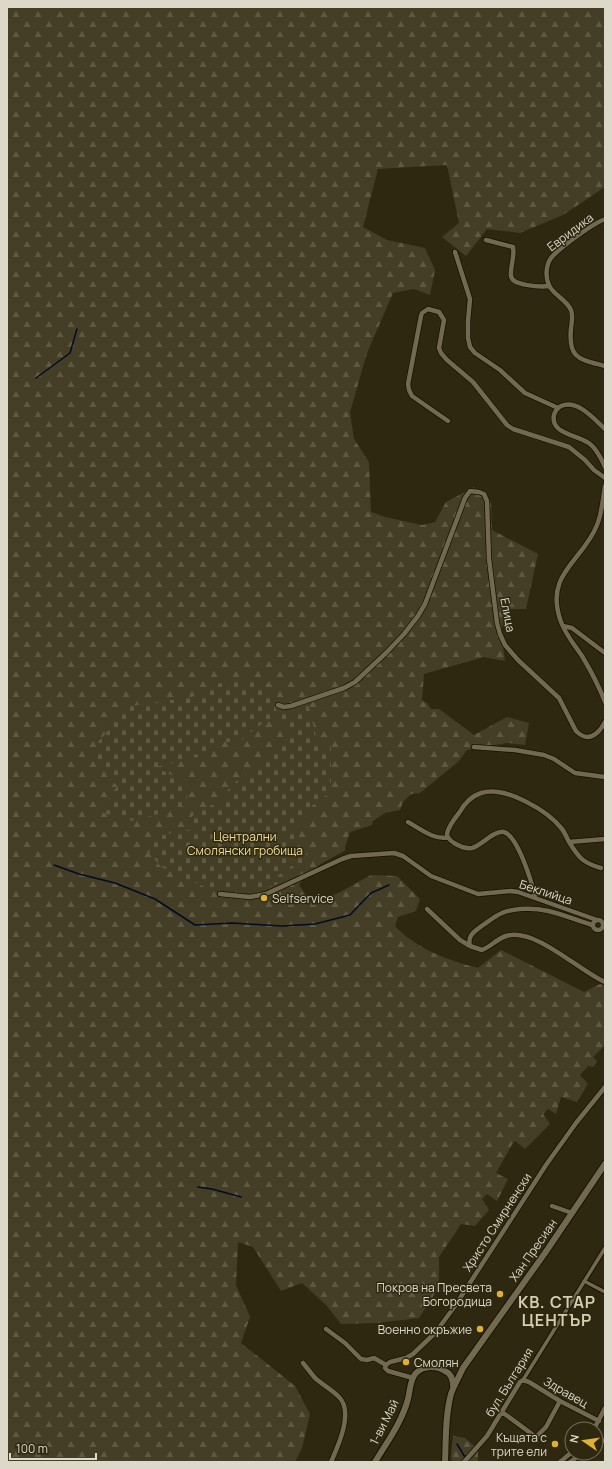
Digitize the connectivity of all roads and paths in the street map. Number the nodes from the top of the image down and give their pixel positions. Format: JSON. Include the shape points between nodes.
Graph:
{"nodes":[{"id":1,"x":605,"y":220,"type":"edge"},
{"id":2,"x":486,"y":240,"type":"dead end"},
{"id":3,"x":455,"y":252,"type":"dead end"},
{"id":4,"x":549,"y":286,"type":"junction"},
{"id":5,"x":605,"y":366,"type":"edge"},
{"id":6,"x":558,"y":408,"type":"junction"},
{"id":7,"x":448,"y":421,"type":"dead end"},
{"id":8,"x":605,"y":429,"type":"edge"},
{"id":9,"x":605,"y":467,"type":"edge"},
{"id":10,"x":605,"y":478,"type":"edge"},
{"id":11,"x":605,"y":486,"type":"edge"},
{"id":12,"x":562,"y":626,"type":"junction"},
{"id":13,"x":605,"y":653,"type":"edge"},
{"id":14,"x":605,"y":702,"type":"edge"},
{"id":15,"x":278,"y":705,"type":"dead end"},
{"id":16,"x":605,"y":722,"type":"edge"},
{"id":17,"x":474,"y":748,"type":"dead end"},
{"id":18,"x":605,"y":777,"type":"edge"},
{"id":19,"x":408,"y":822,"type":"dead end"},
{"id":20,"x":448,"y":837,"type":"junction"},
{"id":21,"x":605,"y":839,"type":"edge"},
{"id":22,"x":569,"y":842,"type":"junction"},
{"id":23,"x":601,"y":868,"type":"dead end"},
{"id":24,"x":220,"y":894,"type":"dead end"},
{"id":25,"x":535,"y":897,"type":"junction"},
{"id":26,"x":427,"y":909,"type":"dead end"},
{"id":27,"x":597,"y":920,"type":"junction"},
{"id":28,"x":604,"y":923,"type":"edge"},
{"id":29,"x":592,"y":925,"type":"junction"},
{"id":30,"x":470,"y":946,"type":"junction"},
{"id":31,"x":605,"y":982,"type":"edge"},
{"id":32,"x":605,"y":1086,"type":"edge"},
{"id":33,"x":605,"y":1164,"type":"edge"},
{"id":34,"x":552,"y":1206,"type":"dead end"},
{"id":35,"x":572,"y":1213,"type":"junction"},
{"id":36,"x":605,"y":1248,"type":"edge"},
{"id":37,"x":584,"y":1281,"type":"junction"},
{"id":38,"x":605,"y":1292,"type":"edge"},
{"id":39,"x":326,"y":1329,"type":"dead end"},
{"id":40,"x":303,"y":1364,"type":"dead end"},
{"id":41,"x":386,"y":1365,"type":"junction"},
{"id":42,"x":463,"y":1368,"type":"junction"},
{"id":43,"x":441,"y":1369,"type":"junction"},
{"id":44,"x":413,"y":1378,"type":"junction"},
{"id":45,"x":522,"y":1380,"type":"junction"},
{"id":46,"x":453,"y":1388,"type":"junction"},
{"id":47,"x":560,"y":1402,"type":"junction"},
{"id":48,"x":605,"y":1408,"type":"edge"},
{"id":49,"x":502,"y":1412,"type":"junction"},
{"id":50,"x":597,"y":1421,"type":"edge"},
{"id":51,"x":599,"y":1421,"type":"edge"},
{"id":52,"x":331,"y":1462,"type":"edge"},
{"id":53,"x":376,"y":1462,"type":"edge"},
{"id":54,"x":445,"y":1462,"type":"edge"},
{"id":55,"x":464,"y":1462,"type":"edge"}],
"edges":[{"from":1,"to":4,"type":"street","name":"Евридика","via":[[558,251],[550,260],[547,270]]},
{"from":2,"to":4,"type":"street","via":[[513,247],[511,275],[517,283]]},
{"from":3,"to":6,"type":"street","via":[[470,299],[470,347],[524,392]]},
{"from":4,"to":5,"type":"street","via":[[571,310],[571,350],[579,358]]},
{"from":6,"to":8,"type":"street","via":[[566,404],[575,405]]},
{"from":6,"to":9,"type":"street","via":[[554,413],[555,425],[560,431],[588,442]]},
{"from":7,"to":10,"type":"street","via":[[412,396],[409,390],[421,316],[428,309],[439,312],[444,320],[441,353],[473,382],[507,425],[512,429],[569,448]]},
{"from":11,"to":12,"type":"street","via":[[597,525],[568,566],[557,589],[557,610]]},
{"from":12,"to":13,"type":"street","via":[[572,628]]},
{"from":12,"to":14,"type":"street","via":[[595,678]]},
{"from":15,"to":16,"type":"street","name":"Елица","via":[[291,706],[355,682],[404,634],[425,604],[470,491],[484,494],[487,501],[489,559],[497,623],[505,645],[559,698],[576,731],[581,735],[584,737],[597,734]]},
{"from":17,"to":18,"type":"street","via":[[515,750],[544,755],[575,773]]},
{"from":19,"to":20,"type":"street","via":[[436,837]]},
{"from":20,"to":22,"type":"street","via":[[449,829],[471,798],[490,791],[510,795],[537,808],[562,829]]},
{"from":20,"to":25,"type":"street","via":[[456,844],[472,848],[495,834],[505,832],[514,840],[531,880]]},
{"from":21,"to":22,"type":"street"},
{"from":22,"to":23,"type":"street","via":[[582,860]]},
{"from":24,"to":25,"type":"street","name":"Беклийца","via":[[250,897],[266,894],[351,856],[394,853],[403,856],[431,876],[478,894],[511,891]]},
{"from":25,"to":27,"type":"street","name":"Беклийца"},
{"from":26,"to":30,"type":"street"},
{"from":27,"to":28,"type":"street"},
{"from":27,"to":29,"type":"street"},
{"from":28,"to":29,"type":"street","via":[[602,928],[597,930]]},
{"from":29,"to":30,"type":"street","via":[[540,909],[509,910],[470,935]]},
{"from":30,"to":31,"type":"street","via":[[482,950],[504,936],[521,936],[560,953]]},
{"from":32,"to":41,"type":"street","name":"Христо Смирненски","via":[[546,1165],[435,1333],[413,1354]]},
{"from":33,"to":35,"type":"street","name":"Хан Пресиан"},
{"from":34,"to":35,"type":"street"},
{"from":35,"to":42,"type":"street","name":"Хан Пресиан"},
{"from":36,"to":37,"type":"street","name":"бул. България"},
{"from":37,"to":38,"type":"street"},
{"from":37,"to":45,"type":"street","name":"бул. България"},
{"from":39,"to":41,"type":"street","via":[[361,1359],[374,1358]]},
{"from":40,"to":52,"type":"street","via":[[341,1398],[344,1407],[346,1417]]},
{"from":41,"to":44,"type":"street","via":[[388,1371]]},
{"from":42,"to":43,"type":"street"},
{"from":42,"to":46,"type":"street","name":"Хан Пресиан"},
{"from":43,"to":44,"type":"street","via":[[424,1368]]},
{"from":43,"to":46,"type":"street","via":[[449,1373],[453,1379]]},
{"from":44,"to":53,"type":"street","name":"1-ви Май","via":[[402,1416]]},
{"from":45,"to":47,"type":"street","name":"Здравец"},
{"from":45,"to":49,"type":"street","name":"бул. България"},
{"from":46,"to":54,"type":"street","name":"Хан Пресиан","via":[[447,1419]]},
{"from":47,"to":49,"type":"street","via":[[546,1427],[536,1437]]},
{"from":47,"to":50,"type":"street","name":"Здравец"},
{"from":48,"to":51,"type":"street"},
{"from":49,"to":55,"type":"street","name":"бул. България","via":[[480,1445]]}]}
